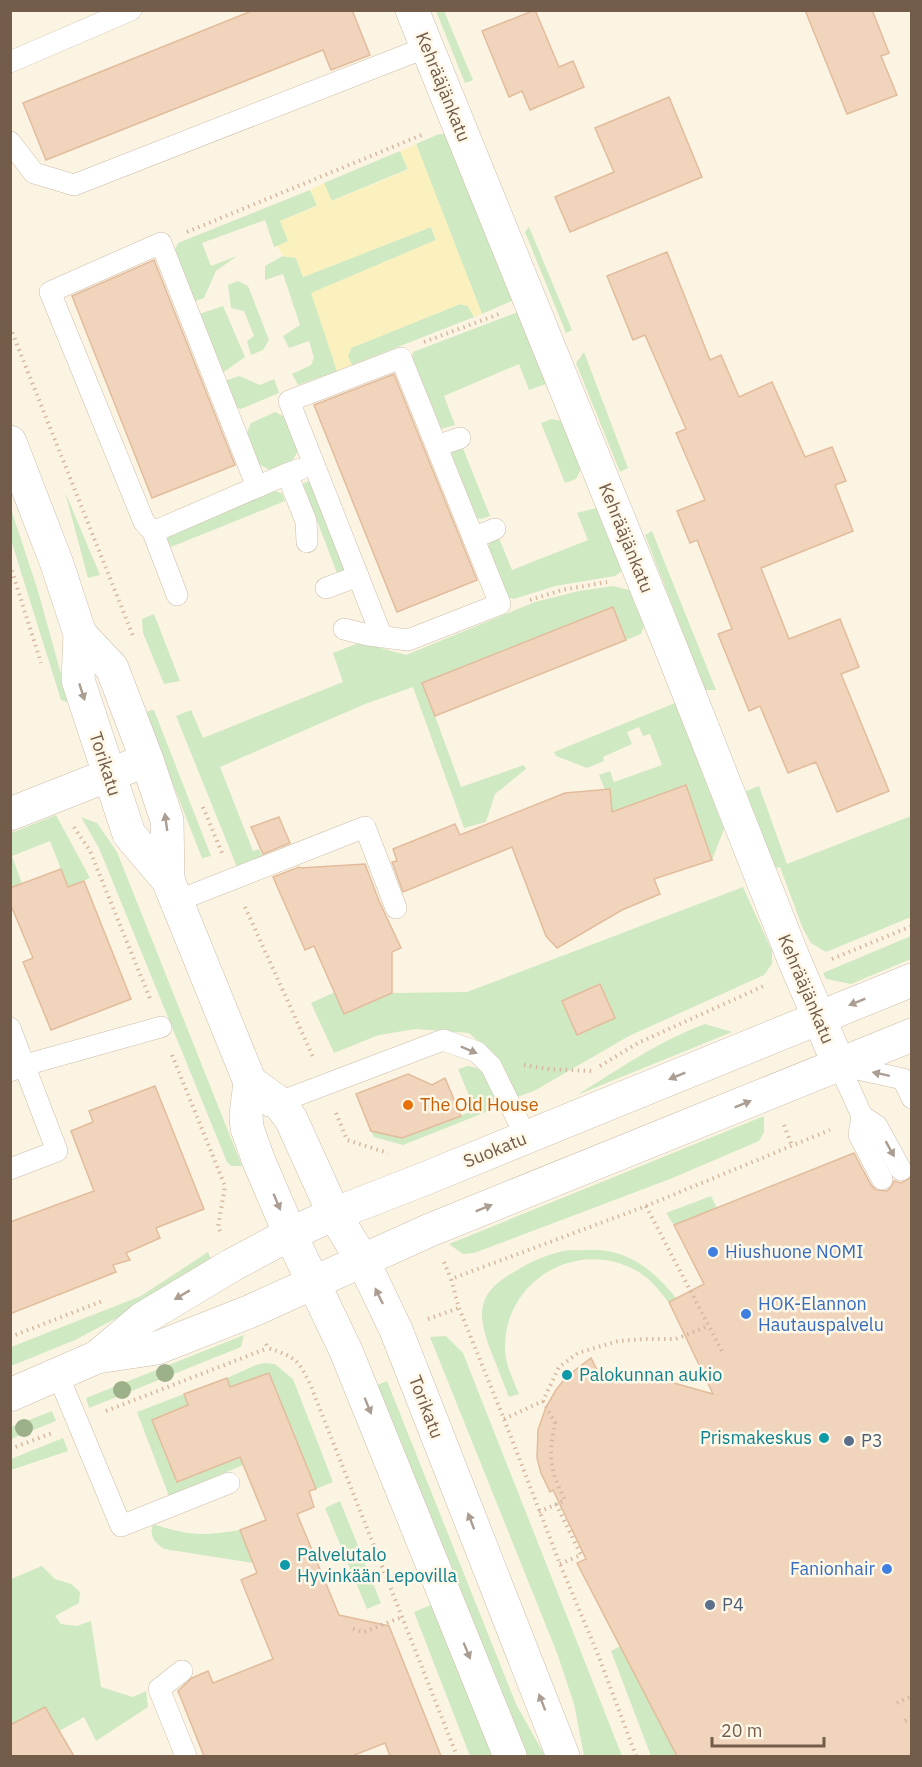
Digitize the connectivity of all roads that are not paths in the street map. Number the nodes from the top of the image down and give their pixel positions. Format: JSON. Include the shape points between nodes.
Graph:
{"nodes":[{"id":1,"x":131,"y":10,"type":"edge"},
{"id":2,"x":412,"y":10,"type":"edge"},
{"id":3,"x":427,"y":47,"type":"junction"},
{"id":4,"x":10,"y":62,"type":"edge"},
{"id":5,"x":10,"y":142,"type":"edge"},
{"id":6,"x":459,"y":438,"type":"dead end"},
{"id":7,"x":10,"y":442,"type":"edge"},
{"id":8,"x":437,"y":447,"type":"junction"},
{"id":9,"x":314,"y":464,"type":"junction"},
{"id":10,"x":287,"y":474,"type":"junction"},
{"id":11,"x":257,"y":487,"type":"junction"},
{"id":12,"x":495,"y":529,"type":"dead end"},
{"id":13,"x":153,"y":532,"type":"junction"},
{"id":14,"x":473,"y":538,"type":"junction"},
{"id":15,"x":307,"y":542,"type":"dead end"},
{"id":16,"x":358,"y":576,"type":"junction"},
{"id":17,"x":326,"y":588,"type":"dead end"},
{"id":18,"x":177,"y":595,"type":"dead end"},
{"id":19,"x":344,"y":629,"type":"dead end"},
{"id":20,"x":80,"y":634,"type":"junction"},
{"id":21,"x":382,"y":637,"type":"junction"},
{"id":22,"x":147,"y":760,"type":"junction"},
{"id":23,"x":109,"y":775,"type":"junction"},
{"id":24,"x":10,"y":814,"type":"edge"},
{"id":25,"x":173,"y":891,"type":"junction"},
{"id":26,"x":396,"y":908,"type":"dead end"},
{"id":27,"x":912,"y":980,"type":"edge"},
{"id":28,"x":818,"y":1018,"type":"junction"},
{"id":29,"x":161,"y":1027,"type":"road end"},
{"id":30,"x":10,"y":1028,"type":"edge"},
{"id":31,"x":912,"y":1035,"type":"edge"},
{"id":32,"x":838,"y":1065,"type":"junction"},
{"id":33,"x":18,"y":1068,"type":"edge"},
{"id":34,"x":250,"y":1082,"type":"junction"},
{"id":35,"x":912,"y":1098,"type":"edge"},
{"id":36,"x":278,"y":1102,"type":"junction"},
{"id":37,"x":246,"y":1115,"type":"junction"},
{"id":38,"x":862,"y":1116,"type":"junction"},
{"id":39,"x":526,"y":1137,"type":"junction"},
{"id":40,"x":10,"y":1169,"type":"edge"},
{"id":41,"x":901,"y":1170,"type":"dead end"},
{"id":42,"x":882,"y":1179,"type":"dead end"},
{"id":43,"x":334,"y":1214,"type":"junction"},
{"id":44,"x":290,"y":1234,"type":"junction"},
{"id":45,"x":363,"y":1261,"type":"junction"},
{"id":46,"x":314,"y":1283,"type":"junction"},
{"id":47,"x":97,"y":1357,"type":"junction"},
{"id":48,"x":58,"y":1375,"type":"junction"},
{"id":49,"x":10,"y":1395,"type":"edge"},
{"id":50,"x":229,"y":1483,"type":"dead end"},
{"id":51,"x":182,"y":1671,"type":"dead end"},
{"id":52,"x":186,"y":1756,"type":"edge"},
{"id":53,"x":510,"y":1756,"type":"edge"},
{"id":54,"x":563,"y":1756,"type":"edge"}],
"edges":[{"from":1,"to":4,"type":"lane"},
{"from":2,"to":3,"type":"street","name":"Kehrääjänkatu"},
{"from":3,"to":5,"type":"lane","via":[[74,185],[34,172]]},
{"from":3,"to":28,"type":"street","name":"Kehrääjänkatu"},
{"from":6,"to":8,"type":"lane"},
{"from":7,"to":20,"type":"street","name":"Torikatu"},
{"from":8,"to":9,"type":"lane","via":[[401,358],[289,401]]},
{"from":8,"to":14,"type":"lane"},
{"from":9,"to":10,"type":"lane"},
{"from":9,"to":16,"type":"lane"},
{"from":10,"to":11,"type":"lane"},
{"from":10,"to":15,"type":"lane","via":[[306,521]]},
{"from":11,"to":13,"type":"lane"},
{"from":11,"to":13,"type":"lane","via":[[161,243],[50,292],[144,522]]},
{"from":12,"to":14,"type":"lane"},
{"from":13,"to":18,"type":"lane"},
{"from":14,"to":21,"type":"lane","via":[[500,604],[408,640]]},
{"from":16,"to":17,"type":"lane"},
{"from":16,"to":21,"type":"lane"},
{"from":19,"to":21,"type":"lane"},
{"from":20,"to":22,"type":"street","name":"Torikatu","via":[[112,668]]},
{"from":20,"to":23,"type":"street","name":"Torikatu","one_way":true,"via":[[78,680]]},
{"from":22,"to":23,"type":"street"},
{"from":25,"to":22,"type":"street","name":"Torikatu","one_way":true,"via":[[167,820]]},
{"from":23,"to":24,"type":"street"},
{"from":23,"to":25,"type":"street","name":"Torikatu","via":[[129,834]]},
{"from":25,"to":26,"type":"lane","via":[[365,827]]},
{"from":25,"to":34,"type":"street","name":"Torikatu"},
{"from":27,"to":28,"type":"street","name":"Suokatu","one_way":true},
{"from":28,"to":32,"type":"street","name":"Kehrääjänkatu"},
{"from":28,"to":39,"type":"street","name":"Suokatu","one_way":true},
{"from":29,"to":33,"type":"lane"},
{"from":30,"to":33,"type":"lane"},
{"from":31,"to":32,"type":"street","name":"Suokatu"},
{"from":35,"to":32,"type":"lane","one_way":true,"via":[[903,1079]]},
{"from":32,"to":38,"type":"lane"},
{"from":45,"to":32,"type":"street","name":"Suokatu","one_way":true,"via":[[430,1230]]},
{"from":33,"to":40,"type":"lane","via":[[57,1151]]},
{"from":34,"to":36,"type":"street","name":"Torikatu"},
{"from":34,"to":37,"type":"street","name":"Torikatu"},
{"from":36,"to":37,"type":"lane"},
{"from":36,"to":39,"type":"lane","one_way":true,"via":[[443,1040],[477,1052],[491,1066]]},
{"from":36,"to":43,"type":"street","name":"Torikatu","via":[[291,1119]]},
{"from":37,"to":44,"type":"street","name":"Torikatu","one_way":true,"via":[[258,1160]]},
{"from":38,"to":41,"type":"lane","one_way":true,"via":[[877,1126]]},
{"from":38,"to":42,"type":"lane","via":[[859,1135]]},
{"from":39,"to":43,"type":"street","name":"Suokatu"},
{"from":43,"to":44,"type":"street","name":"Suokatu"},
{"from":43,"to":45,"type":"street","name":"Torikatu"},
{"from":44,"to":46,"type":"street","name":"Torikatu"},
{"from":44,"to":47,"type":"street","name":"Suokatu","one_way":true,"via":[[142,1319]]},
{"from":45,"to":46,"type":"street","name":"Suokatu"},
{"from":54,"to":45,"type":"street","name":"Torikatu","one_way":true,"via":[[399,1337]]},
{"from":46,"to":47,"type":"street","name":"Suokatu","via":[[157,1347]]},
{"from":46,"to":53,"type":"street","name":"Torikatu","one_way":true,"via":[[346,1351]]},
{"from":47,"to":48,"type":"street","name":"Suokatu"},
{"from":48,"to":49,"type":"street","name":"Suokatu"},
{"from":48,"to":50,"type":"lane","via":[[122,1526]]},
{"from":51,"to":52,"type":"lane","via":[[159,1689]]}]}
